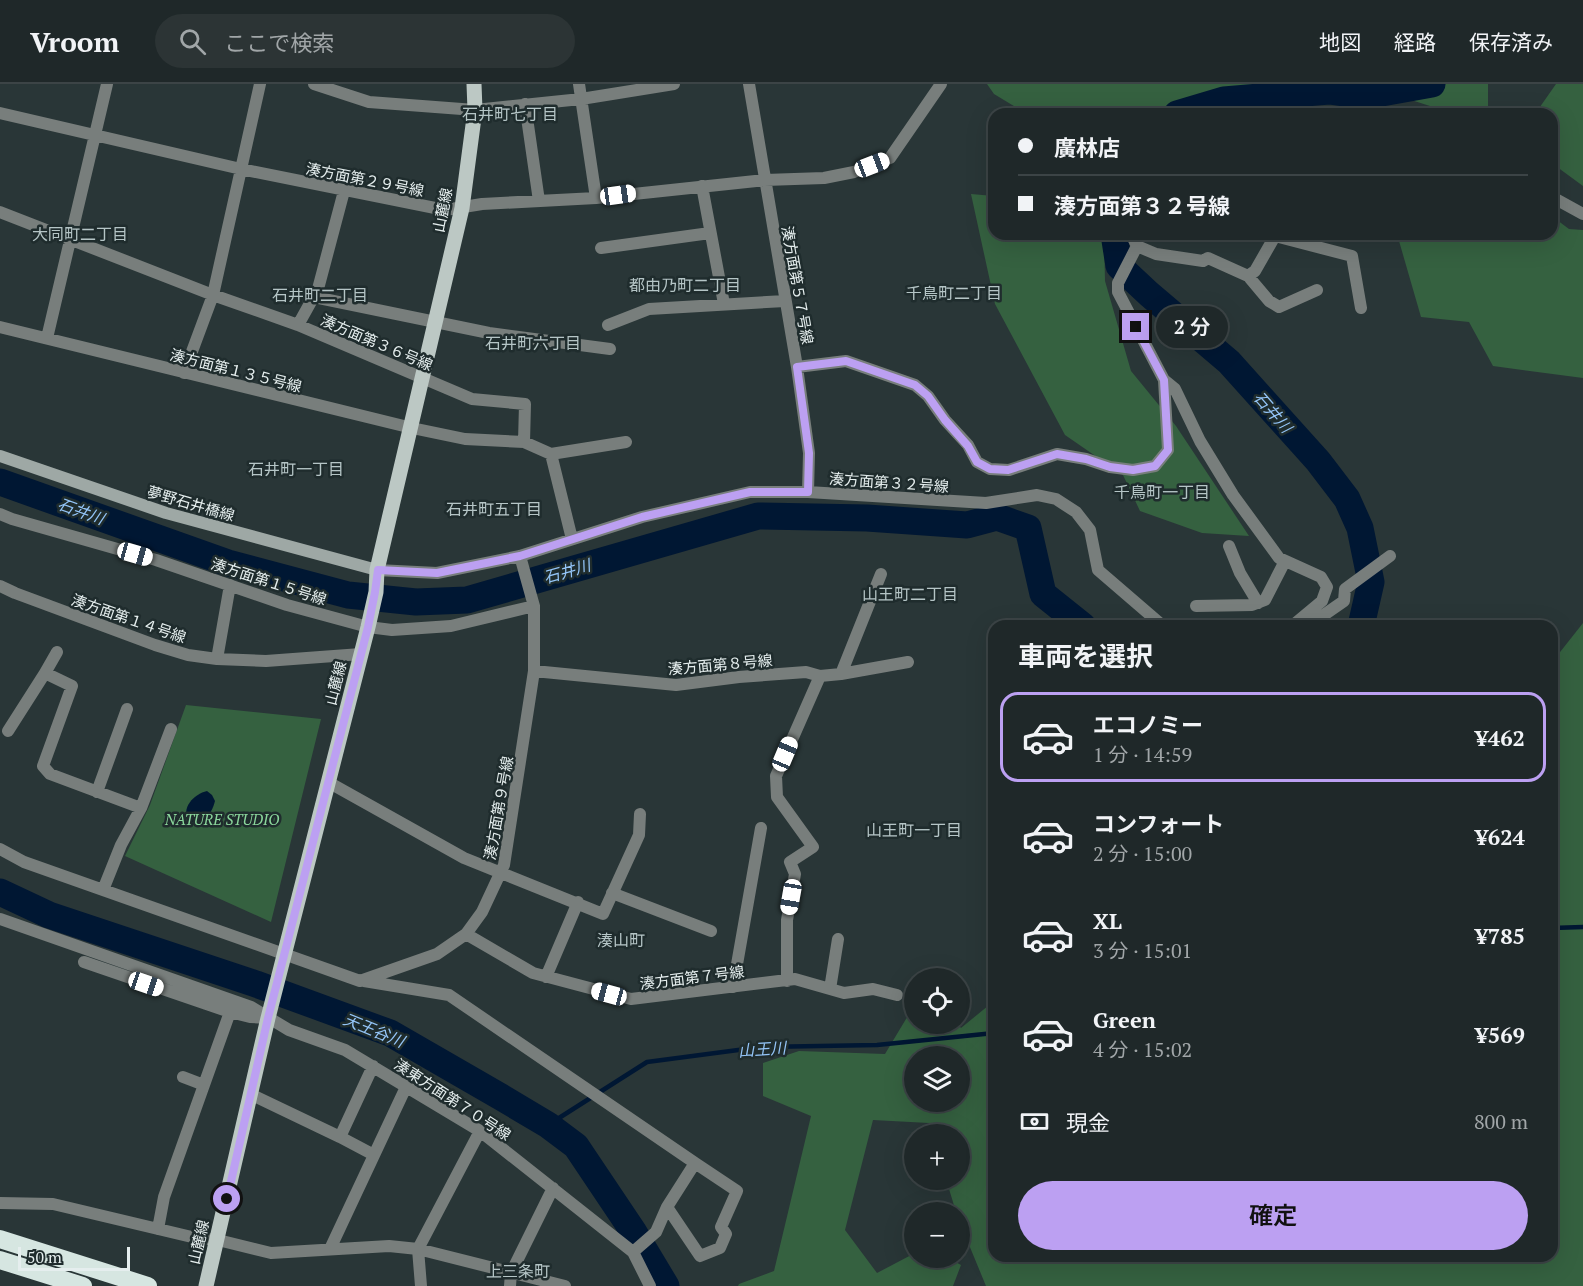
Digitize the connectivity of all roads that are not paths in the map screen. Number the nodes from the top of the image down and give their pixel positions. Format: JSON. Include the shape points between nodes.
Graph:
{"nodes":[{"id":1,"x":107,"y":84,"type":"edge"},
{"id":2,"x":260,"y":84,"type":"edge"},
{"id":3,"x":314,"y":84,"type":"edge"},
{"id":4,"x":474,"y":84,"type":"edge"},
{"id":5,"x":579,"y":84,"type":"edge"},
{"id":6,"x":675,"y":84,"type":"edge"},
{"id":7,"x":749,"y":84,"type":"edge"},
{"id":8,"x":941,"y":84,"type":"edge"},
{"id":9,"x":581,"y":99,"type":"junction"},
{"id":10,"x":525,"y":104,"type":"junction"},
{"id":11,"x":475,"y":110,"type":"junction"},
{"id":12,"x":0,"y":113,"type":"edge"},
{"id":13,"x":95,"y":134,"type":"junction"},
{"id":14,"x":241,"y":169,"type":"junction"},
{"id":15,"x":765,"y":180,"type":"junction"},
{"id":16,"x":702,"y":186,"type":"junction"},
{"id":17,"x":345,"y":191,"type":"junction"},
{"id":18,"x":597,"y":198,"type":"junction"},
{"id":19,"x":1558,"y":199,"type":"edge"},
{"id":20,"x":539,"y":201,"type":"junction"},
{"id":21,"x":462,"y":208,"type":"junction"},
{"id":22,"x":0,"y":212,"type":"edge"},
{"id":23,"x":1583,"y":214,"type":"edge"},
{"id":24,"x":710,"y":233,"type":"junction"},
{"id":25,"x":70,"y":239,"type":"junction"},
{"id":26,"x":1133,"y":240,"type":"edge"},
{"id":27,"x":1270,"y":240,"type":"edge"},
{"id":28,"x":1291,"y":240,"type":"edge"},
{"id":29,"x":601,"y":248,"type":"dead end"},
{"id":30,"x":1135,"y":249,"type":"junction"},
{"id":31,"x":1248,"y":276,"type":"junction"},
{"id":32,"x":1317,"y":290,"type":"dead end"},
{"id":33,"x":213,"y":295,"type":"junction"},
{"id":34,"x":314,"y":297,"type":"junction"},
{"id":35,"x":786,"y":301,"type":"junction"},
{"id":36,"x":724,"y":304,"type":"junction"},
{"id":37,"x":1361,"y":308,"type":"dead end"},
{"id":38,"x":436,"y":322,"type":"junction"},
{"id":39,"x":298,"y":325,"type":"junction"},
{"id":40,"x":608,"y":325,"type":"dead end"},
{"id":41,"x":0,"y":327,"type":"edge"},
{"id":42,"x":47,"y":338,"type":"junction"},
{"id":43,"x":610,"y":349,"type":"dead end"},
{"id":44,"x":797,"y":367,"type":"junction"},
{"id":45,"x":184,"y":373,"type":"junction"},
{"id":46,"x":423,"y":378,"type":"junction"},
{"id":47,"x":1164,"y":380,"type":"junction"},
{"id":48,"x":412,"y":428,"type":"junction"},
{"id":49,"x":524,"y":442,"type":"junction"},
{"id":50,"x":626,"y":442,"type":"dead end"},
{"id":51,"x":551,"y":454,"type":"junction"},
{"id":52,"x":0,"y":456,"type":"edge"},
{"id":53,"x":808,"y":492,"type":"junction"},
{"id":54,"x":0,"y":514,"type":"edge"},
{"id":55,"x":572,"y":539,"type":"junction"},
{"id":56,"x":1229,"y":546,"type":"dead end"},
{"id":57,"x":520,"y":556,"type":"junction"},
{"id":58,"x":1387,"y":558,"type":"dead end"},
{"id":59,"x":1285,"y":561,"type":"junction"},
{"id":60,"x":378,"y":570,"type":"junction"},
{"id":61,"x":881,"y":574,"type":"dead end"},
{"id":62,"x":230,"y":585,"type":"junction"},
{"id":63,"x":0,"y":586,"type":"edge"},
{"id":64,"x":1258,"y":603,"type":"junction"},
{"id":65,"x":534,"y":606,"type":"junction"},
{"id":66,"x":1196,"y":606,"type":"dead end"},
{"id":67,"x":1156,"y":620,"type":"edge"},
{"id":68,"x":1299,"y":620,"type":"edge"},
{"id":69,"x":1317,"y":620,"type":"edge"},
{"id":70,"x":369,"y":622,"type":"junction"},
{"id":71,"x":57,"y":652,"type":"dead end"},
{"id":72,"x":361,"y":654,"type":"junction"},
{"id":73,"x":217,"y":659,"type":"junction"},
{"id":74,"x":908,"y":662,"type":"dead end"},
{"id":75,"x":534,"y":671,"type":"junction"},
{"id":76,"x":45,"y":673,"type":"junction"},
{"id":77,"x":841,"y":674,"type":"junction"},
{"id":78,"x":820,"y":676,"type":"junction"},
{"id":79,"x":127,"y":710,"type":"dead end"},
{"id":80,"x":171,"y":729,"type":"dead end"},
{"id":81,"x":8,"y":731,"type":"dead end"},
{"id":82,"x":328,"y":782,"type":"junction"},
{"id":83,"x":97,"y":792,"type":"junction"},
{"id":84,"x":141,"y":808,"type":"junction"},
{"id":85,"x":640,"y":814,"type":"dead end"},
{"id":86,"x":761,"y":828,"type":"dead end"},
{"id":87,"x":0,"y":849,"type":"edge"},
{"id":88,"x":501,"y":872,"type":"junction"},
{"id":89,"x":104,"y":890,"type":"junction"},
{"id":90,"x":612,"y":893,"type":"junction"},
{"id":91,"x":578,"y":902,"type":"junction"},
{"id":92,"x":0,"y":919,"type":"edge"},
{"id":93,"x":711,"y":931,"type":"dead end"},
{"id":94,"x":466,"y":934,"type":"junction"},
{"id":95,"x":838,"y":939,"type":"dead end"},
{"id":96,"x":284,"y":954,"type":"junction"},
{"id":97,"x":84,"y":962,"type":"dead end"},
{"id":98,"x":546,"y":977,"type":"junction"},
{"id":99,"x":360,"y":981,"type":"junction"},
{"id":100,"x":787,"y":981,"type":"junction"},
{"id":101,"x":733,"y":987,"type":"junction"},
{"id":102,"x":830,"y":989,"type":"junction"},
{"id":103,"x":897,"y":995,"type":"dead end"},
{"id":104,"x":230,"y":1012,"type":"junction"},
{"id":105,"x":268,"y":1018,"type":"junction"},
{"id":106,"x":373,"y":1066,"type":"junction"},
{"id":107,"x":183,"y":1077,"type":"dead end"},
{"id":108,"x":204,"y":1085,"type":"junction"},
{"id":109,"x":406,"y":1086,"type":"junction"},
{"id":110,"x":250,"y":1094,"type":"junction"},
{"id":111,"x":480,"y":1131,"type":"junction"},
{"id":112,"x":340,"y":1137,"type":"junction"},
{"id":113,"x":374,"y":1155,"type":"junction"},
{"id":114,"x":695,"y":1163,"type":"junction"},
{"id":115,"x":553,"y":1188,"type":"junction"},
{"id":116,"x":0,"y":1203,"type":"edge"},
{"id":117,"x":667,"y":1207,"type":"junction"},
{"id":118,"x":158,"y":1228,"type":"junction"},
{"id":119,"x":0,"y":1239,"type":"edge"},
{"id":120,"x":218,"y":1240,"type":"junction"},
{"id":121,"x":330,"y":1249,"type":"junction"},
{"id":122,"x":418,"y":1249,"type":"junction"},
{"id":123,"x":635,"y":1251,"type":"junction"},
{"id":124,"x":0,"y":1260,"type":"edge"},
{"id":125,"x":511,"y":1280,"type":"edge"},
{"id":126,"x":83,"y":1286,"type":"edge"},
{"id":127,"x":148,"y":1286,"type":"edge"},
{"id":128,"x":206,"y":1286,"type":"edge"},
{"id":129,"x":421,"y":1286,"type":"edge"},
{"id":130,"x":565,"y":1286,"type":"edge"},
{"id":131,"x":650,"y":1286,"type":"edge"}],
"edges":[{"from":1,"to":13,"type":"street"},
{"from":2,"to":14,"type":"street"},
{"from":3,"to":11,"type":"street","via":[[369,102]]},
{"from":4,"to":11,"type":"main road","name":"山麓線"},
{"from":5,"to":9,"type":"street"},
{"from":6,"to":9,"type":"street"},
{"from":7,"to":15,"type":"street","name":"湊方面第５７号線"},
{"from":8,"to":15,"type":"street","name":"湊方面第２９号線","via":[[890,158],[824,178]]},
{"from":9,"to":10,"type":"street"},
{"from":9,"to":18,"type":"street"},
{"from":10,"to":11,"type":"street"},
{"from":10,"to":20,"type":"street"},
{"from":11,"to":21,"type":"main road","name":"山麓線"},
{"from":12,"to":13,"type":"street","name":"湊方面第２９号線"},
{"from":13,"to":14,"type":"street","name":"湊方面第２９号線"},
{"from":13,"to":25,"type":"street"},
{"from":14,"to":17,"type":"street","name":"湊方面第２９号線"},
{"from":14,"to":33,"type":"street"},
{"from":15,"to":16,"type":"street","name":"湊方面第２９号線"},
{"from":15,"to":35,"type":"street","name":"湊方面第５７号線"},
{"from":16,"to":18,"type":"street","name":"湊方面第２９号線"},
{"from":16,"to":24,"type":"street"},
{"from":17,"to":21,"type":"street","name":"湊方面第２９号線","via":[[445,210]]},
{"from":17,"to":34,"type":"street"},
{"from":18,"to":20,"type":"street","name":"湊方面第２９号線"},
{"from":19,"to":23,"type":"street"},
{"from":20,"to":21,"type":"street","name":"湊方面第２９号線"},
{"from":21,"to":38,"type":"main road","name":"山麓線"},
{"from":22,"to":25,"type":"street","name":"湊方面第３６号線"},
{"from":24,"to":29,"type":"street"},
{"from":24,"to":36,"type":"street"},
{"from":25,"to":33,"type":"street","name":"湊方面第３６号線"},
{"from":25,"to":42,"type":"street"},
{"from":26,"to":30,"type":"street"},
{"from":27,"to":31,"type":"street","via":[[1255,271]]},
{"from":28,"to":37,"type":"street","via":[[1352,256]]},
{"from":30,"to":31,"type":"street","via":[[1203,261],[1208,258]]},
{"from":30,"to":47,"type":"street","via":[[1118,283],[1118,292]]},
{"from":31,"to":32,"type":"street","via":[[1279,307]]},
{"from":33,"to":39,"type":"street","name":"湊方面第３６号線"},
{"from":33,"to":45,"type":"street"},
{"from":34,"to":38,"type":"street"},
{"from":34,"to":39,"type":"street"},
{"from":35,"to":36,"type":"street"},
{"from":35,"to":44,"type":"street","name":"湊方面第５７号線"},
{"from":36,"to":40,"type":"street","via":[[650,309]]},
{"from":38,"to":43,"type":"street"},
{"from":38,"to":46,"type":"main road","name":"山麓線"},
{"from":39,"to":46,"type":"street","name":"湊方面第３６号線"},
{"from":41,"to":42,"type":"street","name":"湊方面第１３５号線"},
{"from":42,"to":45,"type":"street","name":"湊方面第１３５号線"},
{"from":44,"to":47,"type":"street","via":[[846,361],[915,385],[928,396],[977,462],[990,469],[1008,470],[1057,454],[1133,470],[1155,466],[1168,450]]},
{"from":44,"to":53,"type":"street","name":"湊方面第５７号線","via":[[809,453]]},
{"from":45,"to":48,"type":"street","name":"湊方面第１３５号線"},
{"from":46,"to":48,"type":"main road","name":"山麓線"},
{"from":46,"to":49,"type":"street","name":"湊方面第３６号線","via":[[472,399],[525,404]]},
{"from":47,"to":59,"type":"street","via":[[1175,389],[1200,441],[1233,495]]},
{"from":48,"to":49,"type":"street","name":"湊方面第１３５号線","via":[[465,440]]},
{"from":48,"to":60,"type":"main road","name":"山麓線"},
{"from":49,"to":51,"type":"street"},
{"from":50,"to":51,"type":"street"},
{"from":51,"to":55,"type":"street"},
{"from":52,"to":60,"type":"street","name":"夢野石井橋線","via":[[166,513]]},
{"from":53,"to":55,"type":"street","name":"湊方面第３２号線","via":[[750,492],[642,517]]},
{"from":53,"to":67,"type":"street","name":"湊方面第３２号線","via":[[986,503],[1037,495],[1056,500],[1076,512],[1090,530],[1098,570]]},
{"from":54,"to":62,"type":"street","name":"湊方面第１５号線"},
{"from":55,"to":57,"type":"street","name":"湊方面第３２号線"},
{"from":56,"to":64,"type":"street"},
{"from":57,"to":60,"type":"street","name":"湊方面第３２号線","via":[[437,573]]},
{"from":57,"to":65,"type":"street","name":"湊方面第９号線"},
{"from":58,"to":69,"type":"street","via":[[1345,589],[1344,601]]},
{"from":59,"to":64,"type":"street","via":[[1265,600]]},
{"from":59,"to":68,"type":"street","via":[[1321,577],[1327,587],[1322,601]]},
{"from":60,"to":70,"type":"main road","name":"山麓線"},
{"from":61,"to":77,"type":"street"},
{"from":62,"to":70,"type":"street","name":"湊方面第１５号線","via":[[287,605]]},
{"from":62,"to":73,"type":"street"},
{"from":63,"to":73,"type":"street","name":"湊方面第１４号線","via":[[155,645]]},
{"from":64,"to":66,"type":"street"},
{"from":65,"to":70,"type":"street","name":"湊方面第１５号線","via":[[451,626],[392,630]]},
{"from":65,"to":75,"type":"street","name":"湊方面第９号線"},
{"from":70,"to":72,"type":"main road","name":"山麓線"},
{"from":71,"to":76,"type":"street"},
{"from":72,"to":73,"type":"street","name":"湊方面第１４号線","via":[[266,661]]},
{"from":72,"to":82,"type":"main road","name":"山麓線"},
{"from":74,"to":77,"type":"street","name":"湊方面第８号線"},
{"from":75,"to":78,"type":"street","name":"湊方面第８号線","via":[[676,685],[806,672]]},
{"from":75,"to":88,"type":"street","name":"湊方面第９号線"},
{"from":76,"to":81,"type":"street"},
{"from":76,"to":83,"type":"street","via":[[72,686],[43,766],[50,774]]},
{"from":77,"to":78,"type":"street","name":"湊方面第８号線"},
{"from":78,"to":100,"type":"street","via":[[776,776],[777,797],[813,847],[790,862],[795,874],[787,920]]},
{"from":79,"to":83,"type":"street"},
{"from":80,"to":84,"type":"street"},
{"from":82,"to":88,"type":"street","via":[[464,858]]},
{"from":82,"to":96,"type":"main road","name":"山麓線"},
{"from":83,"to":84,"type":"street"},
{"from":84,"to":89,"type":"street","via":[[121,845]]},
{"from":85,"to":90,"type":"street","via":[[639,835]]},
{"from":86,"to":101,"type":"street"},
{"from":87,"to":89,"type":"street","via":[[24,862]]},
{"from":88,"to":91,"type":"street"},
{"from":88,"to":94,"type":"street","name":"湊方面第９号線","via":[[482,912]]},
{"from":89,"to":96,"type":"street"},
{"from":90,"to":91,"type":"street","via":[[603,914]]},
{"from":90,"to":93,"type":"street"},
{"from":91,"to":98,"type":"street"},
{"from":92,"to":105,"type":"street","name":"湊東方面第７０号線","via":[[251,1007]]},
{"from":94,"to":98,"type":"street","name":"湊方面第７号線","via":[[533,974]]},
{"from":94,"to":99,"type":"street","name":"湊方面第９号線","via":[[437,954]]},
{"from":95,"to":102,"type":"street"},
{"from":96,"to":99,"type":"street"},
{"from":96,"to":105,"type":"main road","name":"山麓線"},
{"from":97,"to":104,"type":"street"},
{"from":98,"to":101,"type":"street","name":"湊方面第７号線","via":[[631,999]]},
{"from":99,"to":114,"type":"street","via":[[449,995]]},
{"from":100,"to":101,"type":"street","name":"湊方面第７号線"},
{"from":100,"to":102,"type":"street","name":"湊方面第７号線"},
{"from":102,"to":103,"type":"street","name":"湊方面第７号線","via":[[844,993],[873,989]]},
{"from":104,"to":105,"type":"street"},
{"from":104,"to":108,"type":"street"},
{"from":105,"to":106,"type":"street","name":"湊東方面第７０号線"},
{"from":105,"to":110,"type":"main road","name":"山麓線"},
{"from":106,"to":109,"type":"street","name":"湊東方面第７０号線"},
{"from":106,"to":112,"type":"street"},
{"from":107,"to":108,"type":"street"},
{"from":108,"to":118,"type":"street","via":[[164,1197]]},
{"from":109,"to":111,"type":"street","name":"湊東方面第７０号線"},
{"from":109,"to":113,"type":"street"},
{"from":110,"to":112,"type":"street"},
{"from":110,"to":120,"type":"main road","name":"山麓線"},
{"from":111,"to":115,"type":"street","name":"湊東方面第７０号線"},
{"from":111,"to":122,"type":"street"},
{"from":112,"to":113,"type":"street"},
{"from":113,"to":121,"type":"street"},
{"from":114,"to":117,"type":"street"},
{"from":114,"to":117,"type":"street","via":[[736,1191],[721,1227],[726,1234],[720,1248],[700,1256]]},
{"from":115,"to":123,"type":"street","name":"湊東方面第７０号線"},
{"from":115,"to":125,"type":"street"},
{"from":116,"to":118,"type":"street","via":[[53,1204]]},
{"from":117,"to":123,"type":"street","via":[[656,1232]]},
{"from":118,"to":120,"type":"street"},
{"from":119,"to":127,"type":"highway"},
{"from":120,"to":121,"type":"street","via":[[271,1252]]},
{"from":120,"to":128,"type":"main road","name":"山麓線"},
{"from":121,"to":122,"type":"street"},
{"from":122,"to":125,"type":"street"},
{"from":122,"to":129,"type":"street"},
{"from":123,"to":131,"type":"street","name":"湊東方面第７０号線"},
{"from":124,"to":126,"type":"highway"},
{"from":125,"to":130,"type":"street"}]}
